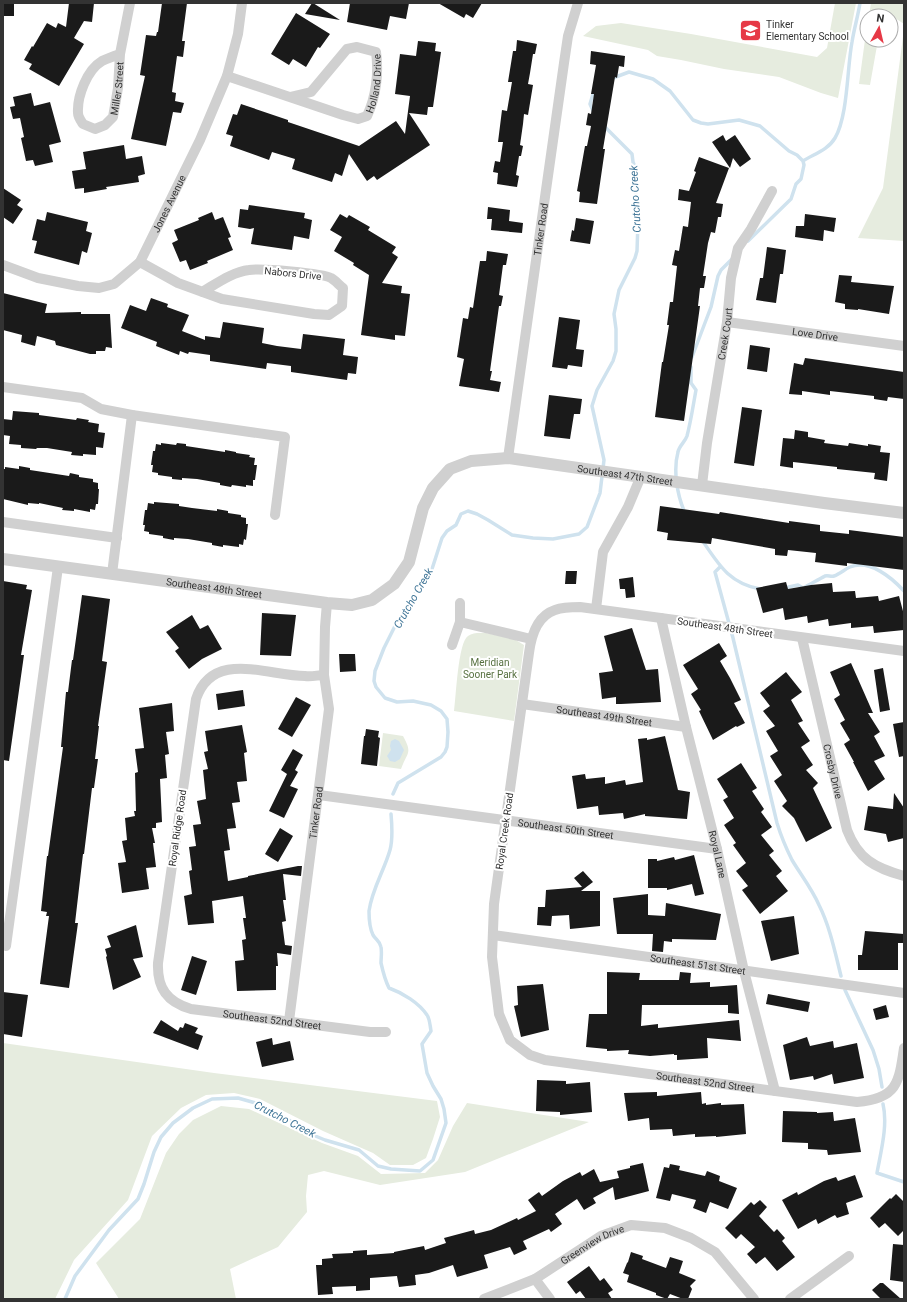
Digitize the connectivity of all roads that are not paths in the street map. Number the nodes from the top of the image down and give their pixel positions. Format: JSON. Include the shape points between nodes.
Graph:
{"nodes":[{"id":1,"x":130,"y":3,"type":"edge"},
{"id":2,"x":242,"y":3,"type":"edge"},
{"id":3,"x":578,"y":3,"type":"edge"},
{"id":4,"x":120,"y":54,"type":"junction"},
{"id":5,"x":227,"y":76,"type":"junction"},
{"id":6,"x":290,"y":98,"type":"junction"},
{"id":7,"x":772,"y":191,"type":"dead end"},
{"id":8,"x":140,"y":262,"type":"junction"},
{"id":9,"x":3,"y":265,"type":"edge"},
{"id":10,"x":202,"y":292,"type":"junction"},
{"id":11,"x":726,"y":322,"type":"junction"},
{"id":12,"x":904,"y":346,"type":"edge"},
{"id":13,"x":3,"y":388,"type":"edge"},
{"id":14,"x":132,"y":416,"type":"junction"},
{"id":15,"x":508,"y":458,"type":"junction"},
{"id":16,"x":641,"y":476,"type":"junction"},
{"id":17,"x":702,"y":485,"type":"junction"},
{"id":18,"x":904,"y":513,"type":"edge"},
{"id":19,"x":274,"y":515,"type":"dead end"},
{"id":20,"x":3,"y":522,"type":"edge"},
{"id":21,"x":117,"y":538,"type":"junction"},
{"id":22,"x":3,"y":559,"type":"edge"},
{"id":23,"x":409,"y":562,"type":"joint"},
{"id":24,"x":58,"y":566,"type":"junction"},
{"id":25,"x":112,"y":574,"type":"junction"},
{"id":26,"x":460,"y":603,"type":"dead end"},
{"id":27,"x":328,"y":604,"type":"junction"},
{"id":28,"x":596,"y":609,"type":"junction"},
{"id":29,"x":546,"y":614,"type":"joint"},
{"id":30,"x":661,"y":618,"type":"junction"},
{"id":31,"x":460,"y":622,"type":"junction"},
{"id":32,"x":802,"y":638,"type":"junction"},
{"id":33,"x":531,"y":639,"type":"junction"},
{"id":34,"x":452,"y":645,"type":"dead end"},
{"id":35,"x":904,"y":651,"type":"edge"},
{"id":36,"x":324,"y":675,"type":"junction"},
{"id":37,"x":522,"y":704,"type":"junction"},
{"id":38,"x":686,"y":727,"type":"junction"},
{"id":39,"x":319,"y":795,"type":"junction"},
{"id":40,"x":506,"y":820,"type":"junction"},
{"id":41,"x":717,"y":848,"type":"junction"},
{"id":42,"x":904,"y":876,"type":"edge"},
{"id":43,"x":493,"y":935,"type":"junction"},
{"id":44,"x":6,"y":946,"type":"dead end"},
{"id":45,"x":744,"y":971,"type":"junction"},
{"id":46,"x":165,"y":992,"type":"joint"},
{"id":47,"x":904,"y":992,"type":"edge"},
{"id":48,"x":289,"y":1021,"type":"junction"},
{"id":49,"x":386,"y":1032,"type":"dead end"},
{"id":50,"x":519,"y":1048,"type":"joint"},
{"id":51,"x":904,"y":1048,"type":"edge"},
{"id":52,"x":775,"y":1091,"type":"junction"},
{"id":53,"x":849,"y":1256,"type":"dead end"},
{"id":54,"x":535,"y":1279,"type":"junction"},
{"id":55,"x":484,"y":1299,"type":"edge"},
{"id":56,"x":550,"y":1299,"type":"edge"},
{"id":57,"x":754,"y":1299,"type":"edge"},
{"id":58,"x":790,"y":1299,"type":"edge"}],
"edges":[{"from":1,"to":4,"type":"street","name":"Miller Street"},
{"from":2,"to":5,"type":"street","name":"Jones Avenue","via":[[238,34]]},
{"from":3,"to":15,"type":"street","name":"Tinker Road","via":[[568,36]]},
{"from":4,"to":4,"type":"street","name":"Miller Street","via":[[102,62],[91,72],[84,85],[78,114],[83,124],[95,129],[105,125],[113,117]]},
{"from":5,"to":6,"type":"street","name":"Holland Drive"},
{"from":5,"to":8,"type":"street","name":"Jones Avenue","via":[[200,140]]},
{"from":6,"to":6,"type":"street","name":"Holland Drive","via":[[358,119],[367,116],[372,105],[378,66],[376,52],[357,47],[348,49],[311,92]]},
{"from":7,"to":11,"type":"street","name":"Creek Court","via":[[738,248],[731,278]]},
{"from":8,"to":9,"type":"street","name":"Jones Avenue","via":[[114,284],[99,288],[38,278]]},
{"from":8,"to":10,"type":"street","name":"Nabors Drive","via":[[178,283]]},
{"from":10,"to":10,"type":"street","name":"Nabors Drive","via":[[222,299],[329,315],[342,306],[343,288],[331,278],[317,275],[248,270]]},
{"from":11,"to":12,"type":"street","name":"Love Drive"},
{"from":11,"to":17,"type":"street","name":"Creek Court"},
{"from":13,"to":14,"type":"street","via":[[82,398],[101,408]]},
{"from":14,"to":19,"type":"street","via":[[285,437]]},
{"from":14,"to":21,"type":"street"},
{"from":15,"to":16,"type":"street","name":"Southeast 47th Street"},
{"from":15,"to":23,"type":"street","name":"Southeast 47th Street","via":[[471,461],[450,469],[433,488],[423,508]]},
{"from":16,"to":17,"type":"street","name":"Southeast 47th Street"},
{"from":16,"to":28,"type":"street","via":[[628,507],[603,552]]},
{"from":17,"to":18,"type":"street","name":"Southeast 47th Street"},
{"from":20,"to":21,"type":"street"},
{"from":21,"to":25,"type":"street"},
{"from":22,"to":24,"type":"street","name":"Southeast 48th Street"},
{"from":23,"to":27,"type":"street","name":"Southeast 48th Street","via":[[394,584],[372,600],[352,605]]},
{"from":24,"to":25,"type":"street","name":"Southeast 48th Street"},
{"from":24,"to":44,"type":"street"},
{"from":25,"to":27,"type":"street","name":"Southeast 48th Street"},
{"from":26,"to":31,"type":"street"},
{"from":27,"to":36,"type":"street","name":"Tinker Road"},
{"from":28,"to":29,"type":"street","name":"Southeast 48th Street","via":[[564,608]]},
{"from":28,"to":30,"type":"street","name":"Southeast 48th Street"},
{"from":29,"to":33,"type":"street","name":"Royal Creek Road"},
{"from":30,"to":32,"type":"street","name":"Southeast 48th Street"},
{"from":30,"to":38,"type":"street","name":"Royal Lane"},
{"from":31,"to":33,"type":"street"},
{"from":31,"to":34,"type":"street"},
{"from":32,"to":35,"type":"street","name":"Southeast 48th Street"},
{"from":32,"to":42,"type":"street","name":"Crosby Drive","via":[[845,822],[852,841],[864,858],[872,864]]},
{"from":33,"to":37,"type":"street","name":"Royal Creek Road"},
{"from":36,"to":39,"type":"street","name":"Tinker Road","via":[[329,709]]},
{"from":36,"to":46,"type":"street","name":"Royal Ridge Road","via":[[305,676],[241,668],[219,672],[202,685],[196,699],[158,963],[158,974]]},
{"from":37,"to":38,"type":"street","name":"Southeast 49th Street"},
{"from":37,"to":40,"type":"street","name":"Royal Creek Road"},
{"from":38,"to":41,"type":"street","name":"Royal Lane"},
{"from":39,"to":40,"type":"street","name":"Southeast 50th Street"},
{"from":39,"to":48,"type":"street","name":"Tinker Road"},
{"from":40,"to":41,"type":"street","name":"Southeast 50th Street"},
{"from":40,"to":43,"type":"street","name":"Royal Creek Road","via":[[494,904]]},
{"from":41,"to":45,"type":"street","name":"Royal Lane"},
{"from":43,"to":45,"type":"street","name":"Southeast 51st Street"},
{"from":43,"to":50,"type":"street","name":"Royal Creek Road","via":[[492,957],[499,1014],[510,1040]]},
{"from":45,"to":47,"type":"street","name":"Southeast 51st Street"},
{"from":45,"to":52,"type":"street","name":"Royal Lane"},
{"from":46,"to":48,"type":"street","name":"Southeast 52nd Street","via":[[180,1006],[191,1009]]},
{"from":48,"to":49,"type":"street","name":"Southeast 52nd Street"},
{"from":50,"to":52,"type":"street","name":"Southeast 52nd Street","via":[[545,1060]]},
{"from":51,"to":52,"type":"street","name":"Southeast 52nd Street","via":[[893,1090],[879,1098],[857,1102]]},
{"from":53,"to":58,"type":"street"},
{"from":54,"to":55,"type":"street","name":"Greenview Drive"},
{"from":54,"to":56,"type":"street"},
{"from":54,"to":57,"type":"street","name":"Greenview Drive","via":[[601,1236],[631,1225],[665,1228],[691,1238],[715,1252]]}]}
